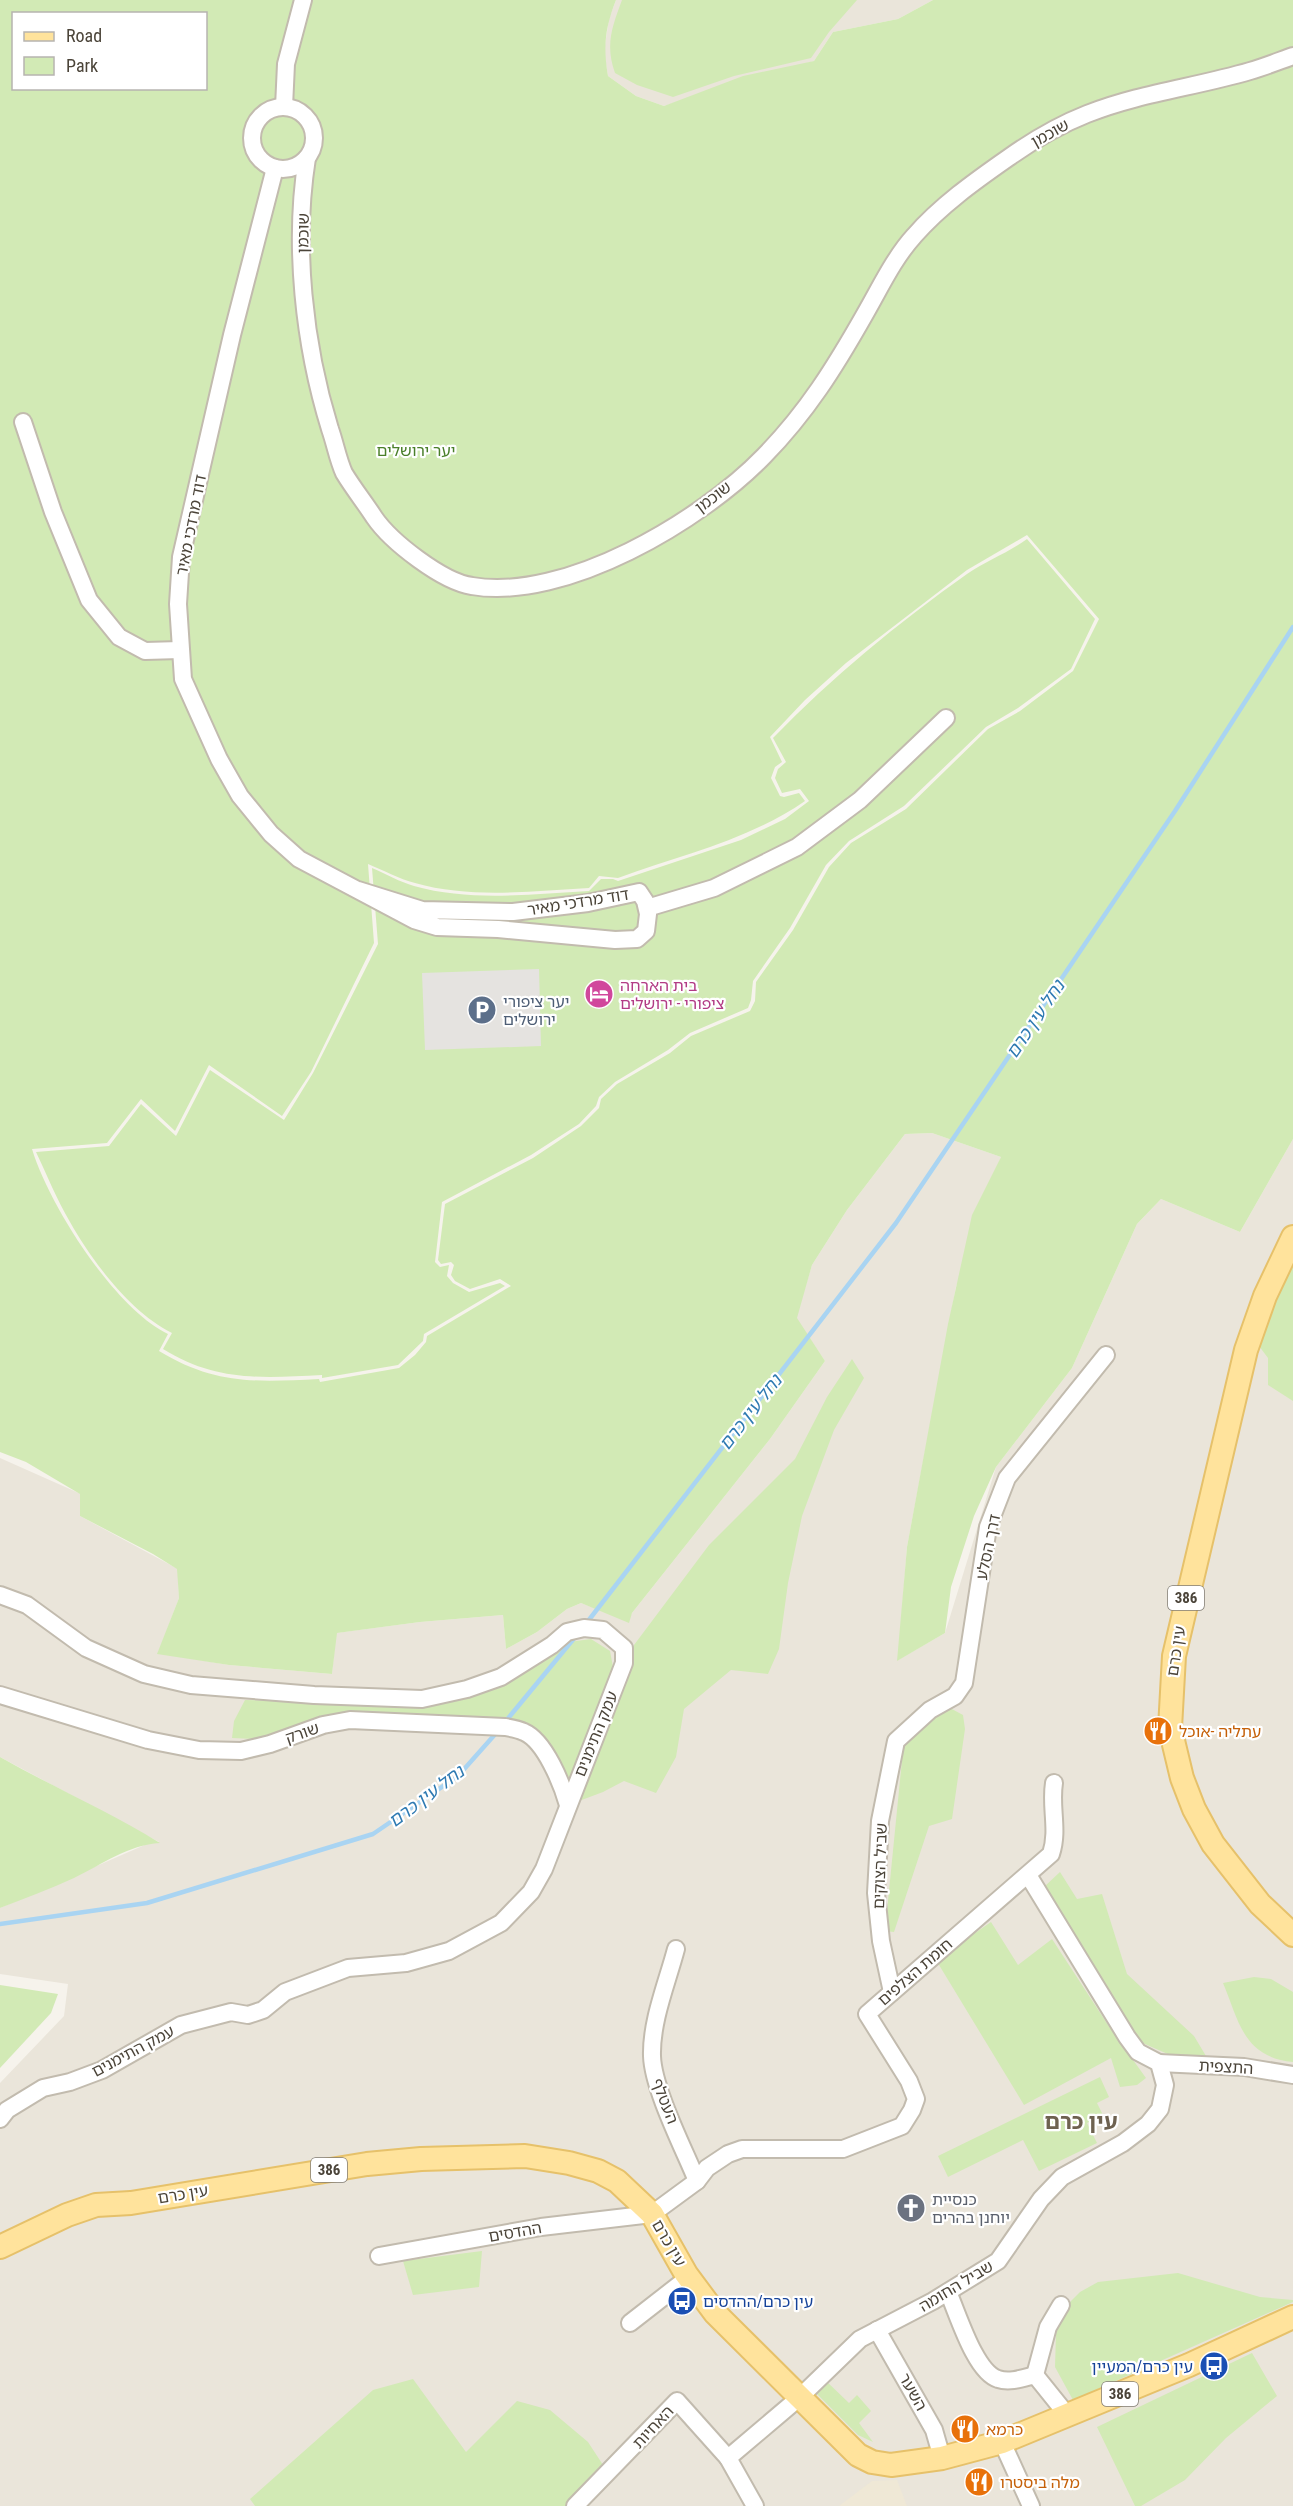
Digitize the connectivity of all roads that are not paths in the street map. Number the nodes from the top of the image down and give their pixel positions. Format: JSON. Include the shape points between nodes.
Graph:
{"nodes":[{"id":1,"x":303,"y":0,"type":"edge"},
{"id":2,"x":1293,"y":56,"type":"edge"},
{"id":3,"x":284,"y":107,"type":"junction"},
{"id":4,"x":307,"y":158,"type":"junction"},
{"id":5,"x":274,"y":168,"type":"junction"},
{"id":6,"x":23,"y":422,"type":"dead end"},
{"id":7,"x":180,"y":650,"type":"junction"},
{"id":8,"x":946,"y":718,"type":"dead end"},
{"id":9,"x":358,"y":890,"type":"junction"},
{"id":10,"x":647,"y":908,"type":"junction"},
{"id":11,"x":1293,"y":1237,"type":"edge"},
{"id":12,"x":1106,"y":1355,"type":"dead end"},
{"id":13,"x":0,"y":1595,"type":"edge"},
{"id":14,"x":0,"y":1695,"type":"edge"},
{"id":15,"x":896,"y":1741,"type":"joint"},
{"id":16,"x":1054,"y":1783,"type":"dead end"},
{"id":17,"x":568,"y":1805,"type":"junction"},
{"id":18,"x":1028,"y":1875,"type":"junction"},
{"id":19,"x":1293,"y":1935,"type":"edge"},
{"id":20,"x":676,"y":1949,"type":"dead end"},
{"id":21,"x":892,"y":1992,"type":"junction"},
{"id":22,"x":1159,"y":2063,"type":"junction"},
{"id":23,"x":1293,"y":2074,"type":"edge"},
{"id":24,"x":0,"y":2119,"type":"edge"},
{"id":25,"x":697,"y":2181,"type":"junction"},
{"id":26,"x":652,"y":2214,"type":"junction"},
{"id":27,"x":0,"y":2247,"type":"edge"},
{"id":28,"x":379,"y":2256,"type":"dead end"},
{"id":29,"x":689,"y":2277,"type":"junction"},
{"id":30,"x":948,"y":2292,"type":"junction"},
{"id":31,"x":1061,"y":2305,"type":"dead end"},
{"id":32,"x":1293,"y":2317,"type":"edge"},
{"id":33,"x":630,"y":2323,"type":"dead end"},
{"id":34,"x":877,"y":2330,"type":"junction"},
{"id":35,"x":1035,"y":2375,"type":"junction"},
{"id":36,"x":800,"y":2397,"type":"junction"},
{"id":37,"x":1068,"y":2416,"type":"junction"},
{"id":38,"x":1002,"y":2442,"type":"junction"},
{"id":39,"x":728,"y":2458,"type":"junction"},
{"id":40,"x":942,"y":2458,"type":"junction"},
{"id":41,"x":575,"y":2506,"type":"edge"},
{"id":42,"x":755,"y":2506,"type":"edge"},
{"id":43,"x":1031,"y":2506,"type":"edge"}],
"edges":[{"from":1,"to":3,"type":"street","via":[[286,64]]},
{"from":2,"to":4,"type":"street","name":"שוכמן","via":[[1091,112],[1009,157],[912,237],[825,384],[762,459],[675,525],[618,559],[517,588],[471,586],[450,579],[414,555],[381,528],[344,471],[319,394],[305,314],[302,244]]},
{"from":3,"to":4,"type":"street","via":[[302,114],[313,130],[314,140]]},
{"from":3,"to":5,"type":"street","via":[[265,112],[253,128],[253,148],[258,157]]},
{"from":4,"to":5,"type":"street","via":[[291,168]]},
{"from":5,"to":7,"type":"street","name":"דוד מרדכי מאיר","via":[[181,557]]},
{"from":6,"to":7,"type":"street","via":[[53,512],[89,600],[119,637],[145,651]]},
{"from":7,"to":9,"type":"street","name":"דוד מרדכי מאיר","via":[[183,679],[198,716],[240,796],[271,834],[299,859]]},
{"from":8,"to":10,"type":"street","via":[[860,800],[797,847],[714,888]]},
{"from":9,"to":10,"type":"street","name":"דוד מרדכי מאיר","via":[[422,909],[513,912],[639,892]]},
{"from":9,"to":10,"type":"street","name":"דוד מרדכי מאיר","via":[[414,920],[436,927],[615,940],[637,939],[646,931]]},
{"from":11,"to":19,"type":"main road","name":"עין כרם","number":"386","via":[[1265,1296],[1246,1350],[1181,1622],[1170,1696],[1170,1728],[1194,1809],[1232,1871]]},
{"from":12,"to":15,"type":"street","name":"דרך הסלע","via":[[1007,1478],[988,1527],[964,1683],[955,1696],[930,1710]]},
{"from":13,"to":17,"type":"street","name":"עמק התימנים","via":[[27,1605],[86,1648],[144,1674],[191,1685],[345,1697],[422,1699],[467,1689],[501,1677],[567,1632],[584,1628],[603,1630],[624,1648],[624,1663]]},
{"from":14,"to":17,"type":"street","name":"שורק","via":[[148,1740],[199,1750],[241,1751],[350,1720],[505,1727],[525,1732],[540,1746],[562,1784]]},
{"from":15,"to":21,"type":"street","name":"שביל הצוקים","via":[[880,1821],[876,1893]]},
{"from":16,"to":18,"type":"street","name":"חומת הצלפים","via":[[1053,1848]]},
{"from":17,"to":24,"type":"street","name":"עמק התימנים","via":[[531,1892],[501,1923],[479,1936],[449,1951],[406,1963],[348,1968],[285,1992],[263,2010],[248,2015],[231,2012],[181,2025],[102,2070],[43,2088]]},
{"from":18,"to":21,"type":"street","name":"חומת הצלפים"},
{"from":18,"to":22,"type":"street","via":[[1127,2037],[1138,2052]]},
{"from":20,"to":25,"type":"street","name":"העטלף","via":[[653,2034],[652,2057],[655,2078]]},
{"from":21,"to":25,"type":"street","name":"חומת הצלפים","via":[[867,2014],[916,2099],[902,2126],[843,2149],[742,2149],[707,2168]]},
{"from":22,"to":23,"type":"street","name":"התצפית"},
{"from":22,"to":30,"type":"street","name":"שביל החומה","via":[[1165,2085],[1160,2109],[1148,2124],[1123,2144],[1062,2177],[1041,2199],[998,2261]]},
{"from":25,"to":26,"type":"street","name":"חומת הצלפים"},
{"from":26,"to":27,"type":"main road","name":"עין כרם","number":"386","via":[[617,2181],[569,2163],[525,2156],[425,2159],[367,2164],[131,2203],[96,2205]]},
{"from":26,"to":28,"type":"street","name":"ההדסים","via":[[541,2227]]},
{"from":26,"to":29,"type":"main road","name":"עין כרם","number":"386"},
{"from":29,"to":33,"type":"street"},
{"from":29,"to":36,"type":"main road","name":"עין כרם","number":"386","via":[[715,2313]]},
{"from":30,"to":34,"type":"street","name":"שביל החומה"},
{"from":30,"to":35,"type":"street","via":[[980,2364],[996,2379],[1010,2381]]},
{"from":31,"to":35,"type":"street","via":[[1048,2327]]},
{"from":32,"to":37,"type":"main road","name":"עין כרם","number":"386"},
{"from":34,"to":36,"type":"street","name":"שביל החומה","via":[[860,2339]]},
{"from":34,"to":40,"type":"street","name":"השער","via":[[934,2430]]},
{"from":35,"to":37,"type":"street"},
{"from":36,"to":39,"type":"street"},
{"from":36,"to":40,"type":"main road","name":"עין כרם","number":"386","via":[[858,2455],[872,2462],[891,2466]]},
{"from":37,"to":38,"type":"main road","name":"עין כרם","number":"386"},
{"from":38,"to":40,"type":"main road","name":"עין כרם","number":"386"},
{"from":38,"to":43,"type":"street"},
{"from":39,"to":41,"type":"street","name":"האחיות","via":[[677,2401]]},
{"from":39,"to":42,"type":"street","name":"האחיות"}]}
